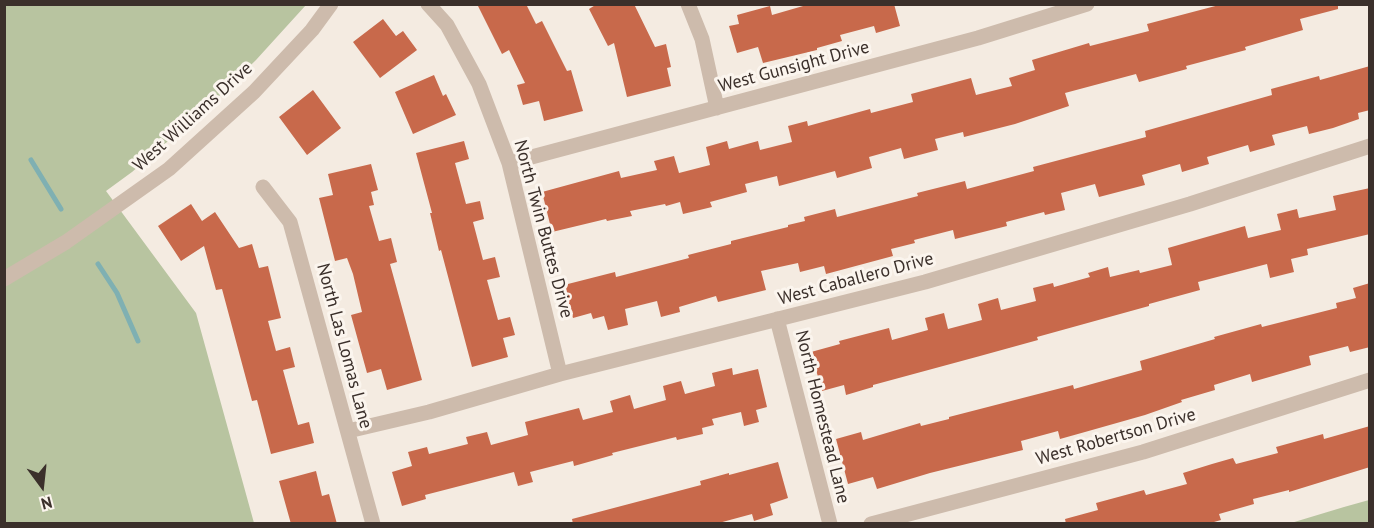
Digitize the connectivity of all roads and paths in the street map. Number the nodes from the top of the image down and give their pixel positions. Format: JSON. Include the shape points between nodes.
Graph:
{"nodes":[{"id":1,"x":331,"y":4,"type":"edge"},
{"id":2,"x":428,"y":4,"type":"edge"},
{"id":3,"x":688,"y":4,"type":"edge"},
{"id":4,"x":1087,"y":4,"type":"edge"},
{"id":5,"x":717,"y":108,"type":"junction"},
{"id":6,"x":1370,"y":147,"type":"edge"},
{"id":7,"x":509,"y":163,"type":"junction"},
{"id":8,"x":263,"y":187,"type":"dead end"},
{"id":9,"x":4,"y":279,"type":"edge"},
{"id":10,"x":777,"y":320,"type":"junction"},
{"id":11,"x":561,"y":374,"type":"junction"},
{"id":12,"x":1370,"y":380,"type":"edge"},
{"id":13,"x":348,"y":432,"type":"junction"},
{"id":14,"x":373,"y":524,"type":"edge"},
{"id":15,"x":830,"y":524,"type":"edge"},
{"id":16,"x":871,"y":524,"type":"edge"}],
"edges":[{"from":1,"to":9,"type":"street","name":"West Williams Drive","via":[[254,92],[169,170],[66,242]]},
{"from":2,"to":7,"type":"street","name":"North Twin Buttes Drive","via":[[447,25],[479,84]]},
{"from":3,"to":5,"type":"street","via":[[702,39]]},
{"from":4,"to":5,"type":"street","name":"West Gunsight Drive","via":[[978,38]]},
{"from":5,"to":7,"type":"street","name":"West Gunsight Drive"},
{"from":6,"to":10,"type":"street","name":"West Caballero Drive","via":[[925,282]]},
{"from":7,"to":11,"type":"street","name":"North Twin Buttes Drive"},
{"from":8,"to":13,"type":"street","name":"North Las Lomas Lane","via":[[290,222]]},
{"from":10,"to":11,"type":"street","name":"West Caballero Drive"},
{"from":10,"to":15,"type":"street","name":"North Homestead Lane"},
{"from":11,"to":13,"type":"street","name":"West Caballero Drive"},
{"from":12,"to":16,"type":"street","name":"West Robertson Drive","via":[[1143,452]]},
{"from":13,"to":14,"type":"street","name":"North Las Lomas Lane"}]}
